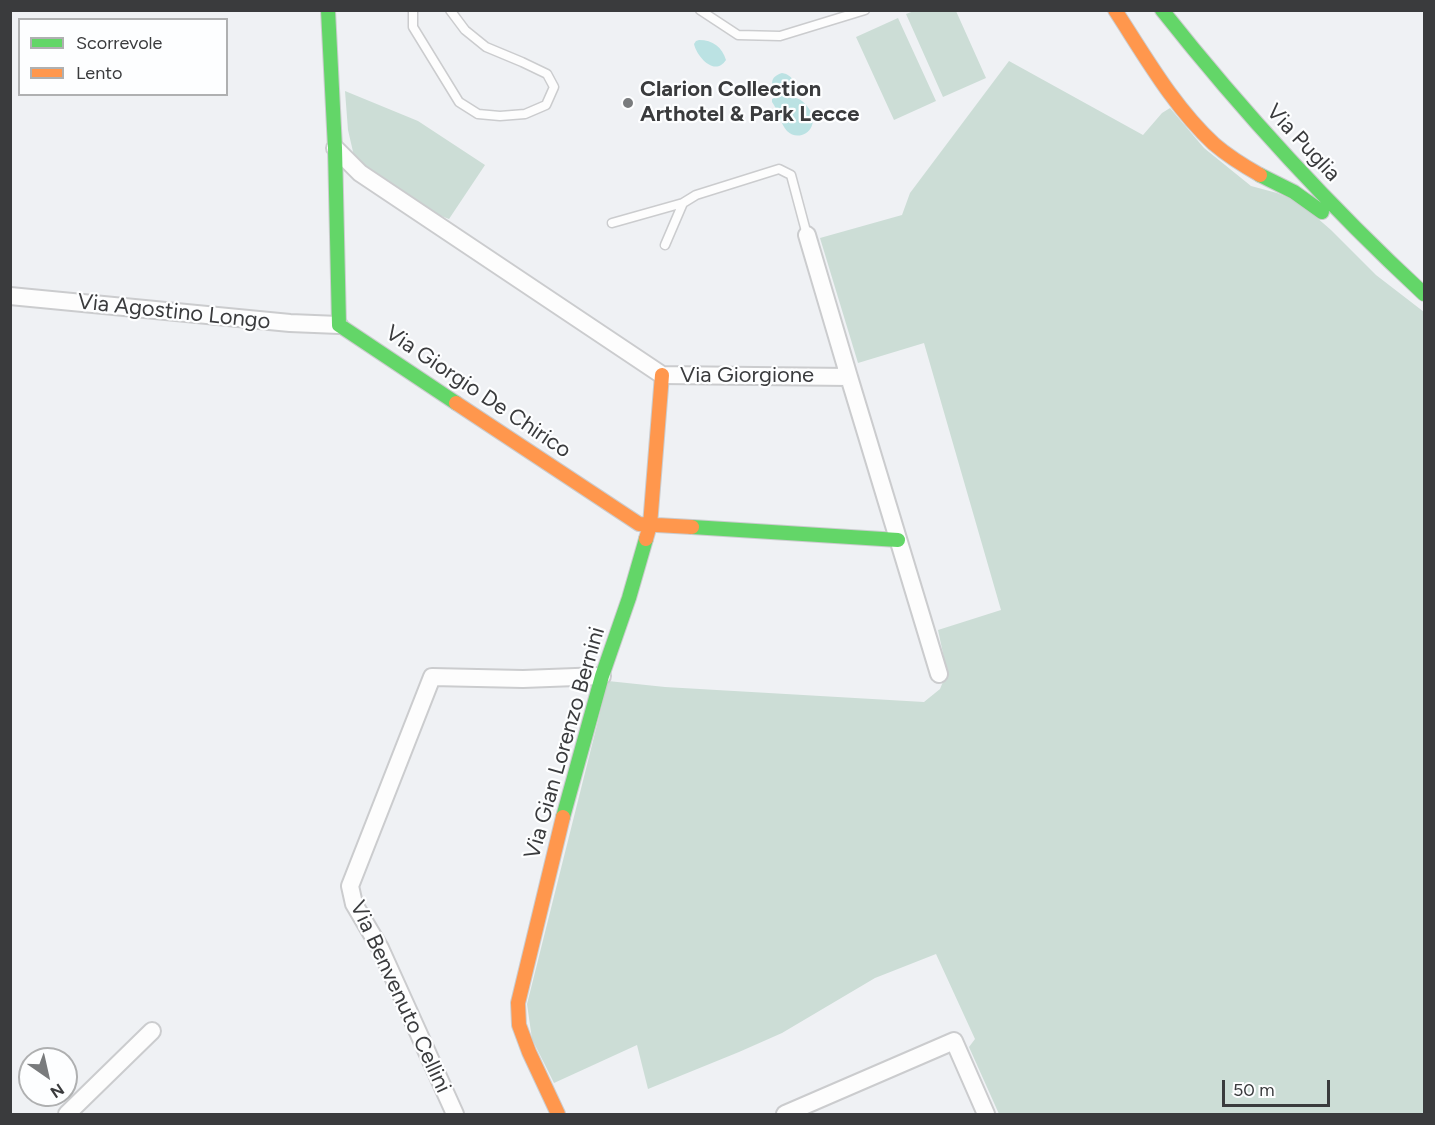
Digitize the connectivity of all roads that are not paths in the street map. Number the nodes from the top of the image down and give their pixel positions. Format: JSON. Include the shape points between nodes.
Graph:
{"nodes":[{"id":1,"x":328,"y":10,"type":"edge"},
{"id":2,"x":413,"y":10,"type":"edge"},
{"id":3,"x":450,"y":10,"type":"edge"},
{"id":4,"x":700,"y":10,"type":"edge"},
{"id":5,"x":865,"y":10,"type":"edge"},
{"id":6,"x":1115,"y":10,"type":"edge"},
{"id":7,"x":1162,"y":10,"type":"edge"},
{"id":8,"x":335,"y":148,"type":"junction"},
{"id":9,"x":683,"y":203,"type":"junction"},
{"id":10,"x":612,"y":223,"type":"dead end"},
{"id":11,"x":807,"y":235,"type":"joint"},
{"id":12,"x":665,"y":245,"type":"dead end"},
{"id":13,"x":1423,"y":292,"type":"edge"},
{"id":14,"x":10,"y":296,"type":"edge"},
{"id":15,"x":339,"y":325,"type":"junction"},
{"id":16,"x":662,"y":375,"type":"junction"},
{"id":17,"x":849,"y":377,"type":"junction"},
{"id":18,"x":651,"y":525,"type":"junction"},
{"id":19,"x":898,"y":540,"type":"junction"},
{"id":20,"x":939,"y":674,"type":"dead end"},
{"id":21,"x":602,"y":676,"type":"junction"},
{"id":22,"x":152,"y":1031,"type":"dead end"},
{"id":23,"x":796,"y":1112,"type":"edge"},
{"id":24,"x":67,"y":1114,"type":"edge"},
{"id":25,"x":455,"y":1114,"type":"edge"},
{"id":26,"x":558,"y":1114,"type":"edge"},
{"id":27,"x":986,"y":1114,"type":"edge"}],
"edges":[{"from":1,"to":8,"type":"main road"},
{"from":2,"to":3,"type":"lane","via":[[413,27],[459,102],[478,114],[500,116],[525,114],[546,105],[554,87],[547,74],[486,47],[465,30]]},
{"from":4,"to":5,"type":"lane","via":[[738,35],[780,36]]},
{"from":6,"to":13,"type":"main road","via":[[1163,84],[1215,144],[1248,170],[1314,205],[1401,281]]},
{"from":7,"to":13,"type":"main road","name":"Via Puglia","via":[[1314,187]]},
{"from":8,"to":15,"type":"main road"},
{"from":8,"to":16,"type":"street","name":"Via Giorgione","via":[[360,173]]},
{"from":9,"to":10,"type":"lane"},
{"from":9,"to":11,"type":"lane","via":[[696,195],[778,169],[791,175]]},
{"from":9,"to":12,"type":"lane"},
{"from":11,"to":17,"type":"street"},
{"from":14,"to":15,"type":"street","name":"Via Agostino Longo"},
{"from":15,"to":18,"type":"main road","name":"Via Giorgio De Chirico","via":[[639,524]]},
{"from":16,"to":17,"type":"street","name":"Via Giorgione"},
{"from":16,"to":18,"type":"main road","name":"Via Gian Lorenzo Bernini"},
{"from":17,"to":19,"type":"street"},
{"from":18,"to":19,"type":"main road","name":"Via Giorgio De Chirico"},
{"from":18,"to":21,"type":"main road","name":"Via Gian Lorenzo Bernini"},
{"from":19,"to":20,"type":"street"},
{"from":21,"to":25,"type":"street","name":"Via Benvenuto Cellini","via":[[432,677],[350,886],[354,904],[380,948]]},
{"from":21,"to":26,"type":"main road","name":"Via Gian Lorenzo Bernini","via":[[518,1004],[519,1025]]},
{"from":22,"to":24,"type":"street"},
{"from":23,"to":27,"type":"street","via":[[954,1041]]}]}
